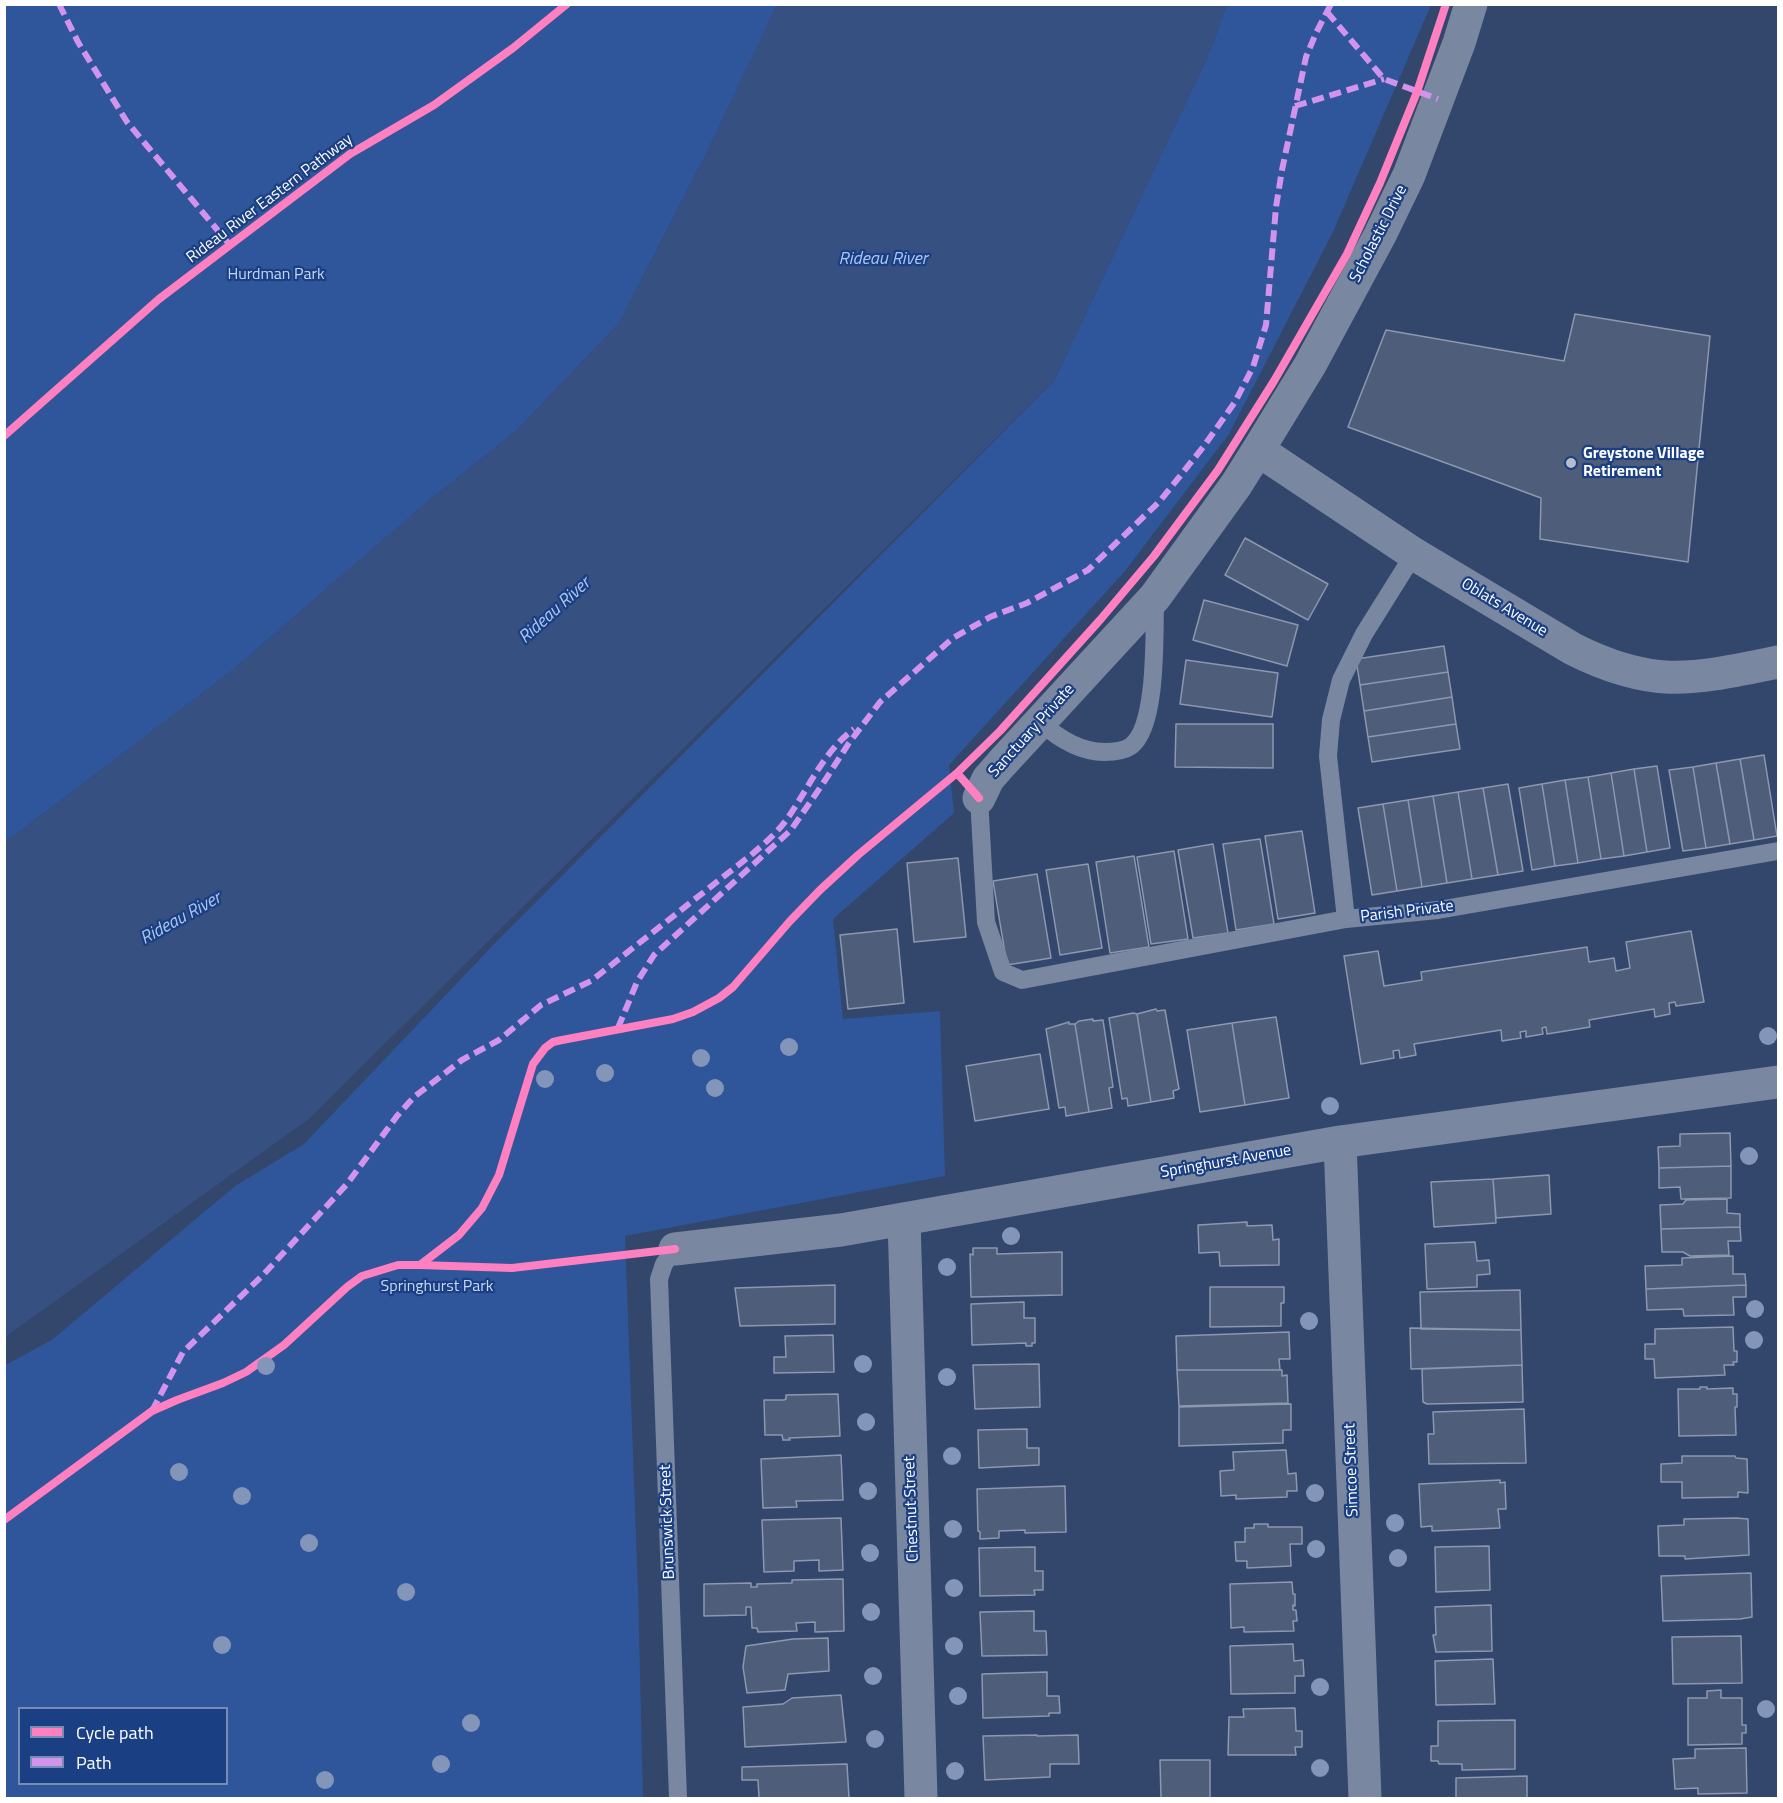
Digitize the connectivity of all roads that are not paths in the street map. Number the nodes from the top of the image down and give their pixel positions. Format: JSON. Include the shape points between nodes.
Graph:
{"nodes":[{"id":1,"x":1471,"y":4,"type":"edge"},
{"id":2,"x":1257,"y":450,"type":"junction"},
{"id":3,"x":1414,"y":554,"type":"junction"},
{"id":4,"x":1155,"y":597,"type":"junction"},
{"id":5,"x":1779,"y":662,"type":"edge"},
{"id":6,"x":1040,"y":722,"type":"junction"},
{"id":7,"x":979,"y":798,"type":"joint"},
{"id":8,"x":1779,"y":851,"type":"edge"},
{"id":9,"x":1346,"y":919,"type":"junction"},
{"id":10,"x":1779,"y":1082,"type":"edge"},
{"id":11,"x":1340,"y":1142,"type":"junction"},
{"id":12,"x":904,"y":1219,"type":"junction"},
{"id":13,"x":675,"y":1249,"type":"joint"},
{"id":14,"x":678,"y":1798,"type":"edge"},
{"id":15,"x":921,"y":1798,"type":"edge"},
{"id":16,"x":1365,"y":1798,"type":"edge"}],
"edges":[{"from":1,"to":2,"type":"street","name":"Scholastic Drive","via":[[1409,175],[1310,365]]},
{"from":2,"to":3,"type":"street","name":"Oblats Avenue"},
{"from":2,"to":4,"type":"street","name":"Sanctuary Private"},
{"from":3,"to":5,"type":"street","name":"Oblats Avenue","via":[[1573,649],[1628,672],[1684,678]]},
{"from":3,"to":9,"type":"lane","name":"Parish Private","via":[[1364,634],[1341,681],[1331,720],[1329,766]]},
{"from":4,"to":6,"type":"street","name":"Sanctuary Private"},
{"from":4,"to":6,"type":"lane","via":[[1150,702],[1142,729],[1131,746],[1114,752],[1094,752],[1053,734]]},
{"from":6,"to":7,"type":"street","name":"Sanctuary Private","via":[[988,779]]},
{"from":7,"to":9,"type":"lane","name":"Sanctuary Private","via":[[986,922],[1003,972],[1023,980]]},
{"from":8,"to":9,"type":"lane","name":"Parish Private","via":[[1438,910]]},
{"from":10,"to":11,"type":"street","name":"Springhurst Avenue"},
{"from":11,"to":12,"type":"street","name":"Springhurst Avenue"},
{"from":11,"to":16,"type":"street","name":"Simcoe Street"},
{"from":12,"to":13,"type":"street","name":"Springhurst Avenue"},
{"from":12,"to":15,"type":"street","name":"Chestnut Street"},
{"from":13,"to":14,"type":"lane","name":"Brunswick Street","via":[[659,1279]]}]}
